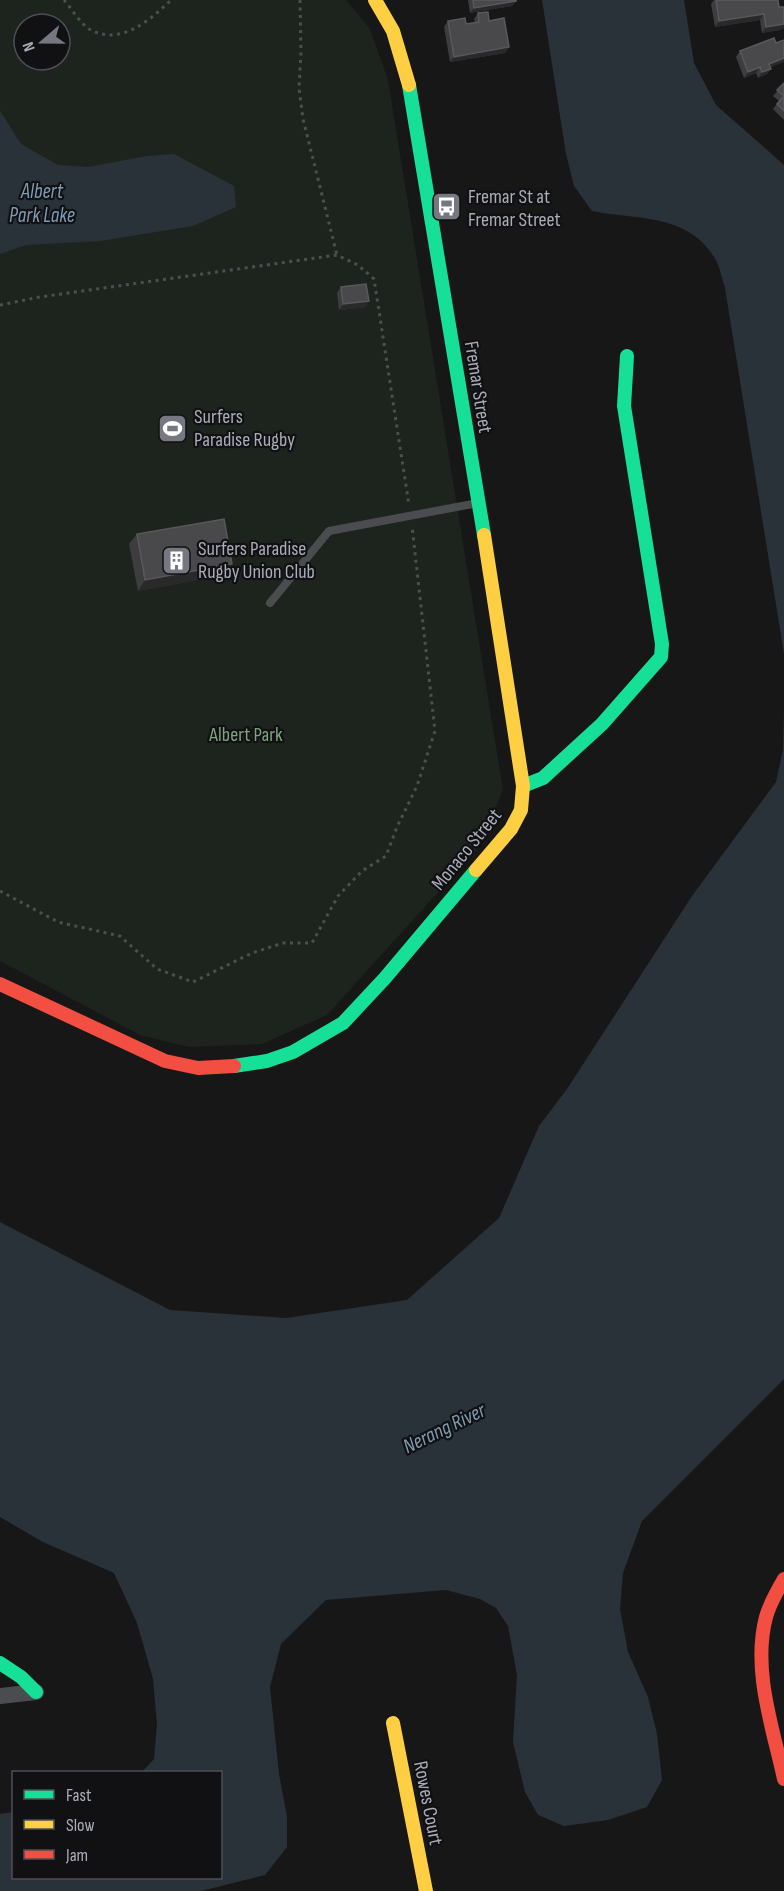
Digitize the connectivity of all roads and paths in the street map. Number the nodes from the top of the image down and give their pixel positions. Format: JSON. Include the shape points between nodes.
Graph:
{"nodes":[{"id":1,"x":64,"y":0,"type":"edge"},
{"id":2,"x":171,"y":0,"type":"edge"},
{"id":3,"x":300,"y":0,"type":"edge"},
{"id":4,"x":375,"y":0,"type":"edge"},
{"id":5,"x":337,"y":255,"type":"dead end"},
{"id":6,"x":627,"y":356,"type":"dead end"},
{"id":7,"x":478,"y":503,"type":"junction"},
{"id":8,"x":270,"y":603,"type":"dead end"},
{"id":9,"x":523,"y":786,"type":"junction"},
{"id":10,"x":0,"y":984,"type":"edge"},
{"id":11,"x":784,"y":1579,"type":"edge"},
{"id":12,"x":0,"y":1663,"type":"edge"},
{"id":13,"x":36,"y":1692,"type":"joint"},
{"id":14,"x":0,"y":1696,"type":"edge"},
{"id":15,"x":393,"y":1723,"type":"dead end"},
{"id":16,"x":784,"y":1779,"type":"edge"},
{"id":17,"x":426,"y":1891,"type":"edge"}],
"edges":[{"from":1,"to":2,"type":"path","via":[[88,28],[108,35],[131,31]]},
{"from":3,"to":5,"type":"path","via":[[303,120]]},
{"from":4,"to":7,"type":"street","name":"Fremar Street","via":[[393,31],[408,77]]},
{"from":6,"to":9,"type":"street","via":[[624,406],[662,657],[602,724],[543,778]]},
{"from":7,"to":8,"type":"lane","via":[[329,531]]},
{"from":7,"to":9,"type":"street","name":"Fremar Street"},
{"from":9,"to":10,"type":"street","name":"Monaco Street","via":[[521,810],[511,829],[385,978],[343,1023],[293,1052],[235,1066],[187,1066],[155,1056]]},
{"from":11,"to":16,"type":"street","via":[[772,1600],[762,1645]]},
{"from":12,"to":13,"type":"street"},
{"from":13,"to":14,"type":"street"},
{"from":15,"to":17,"type":"street","name":"Rowes Court"}]}
